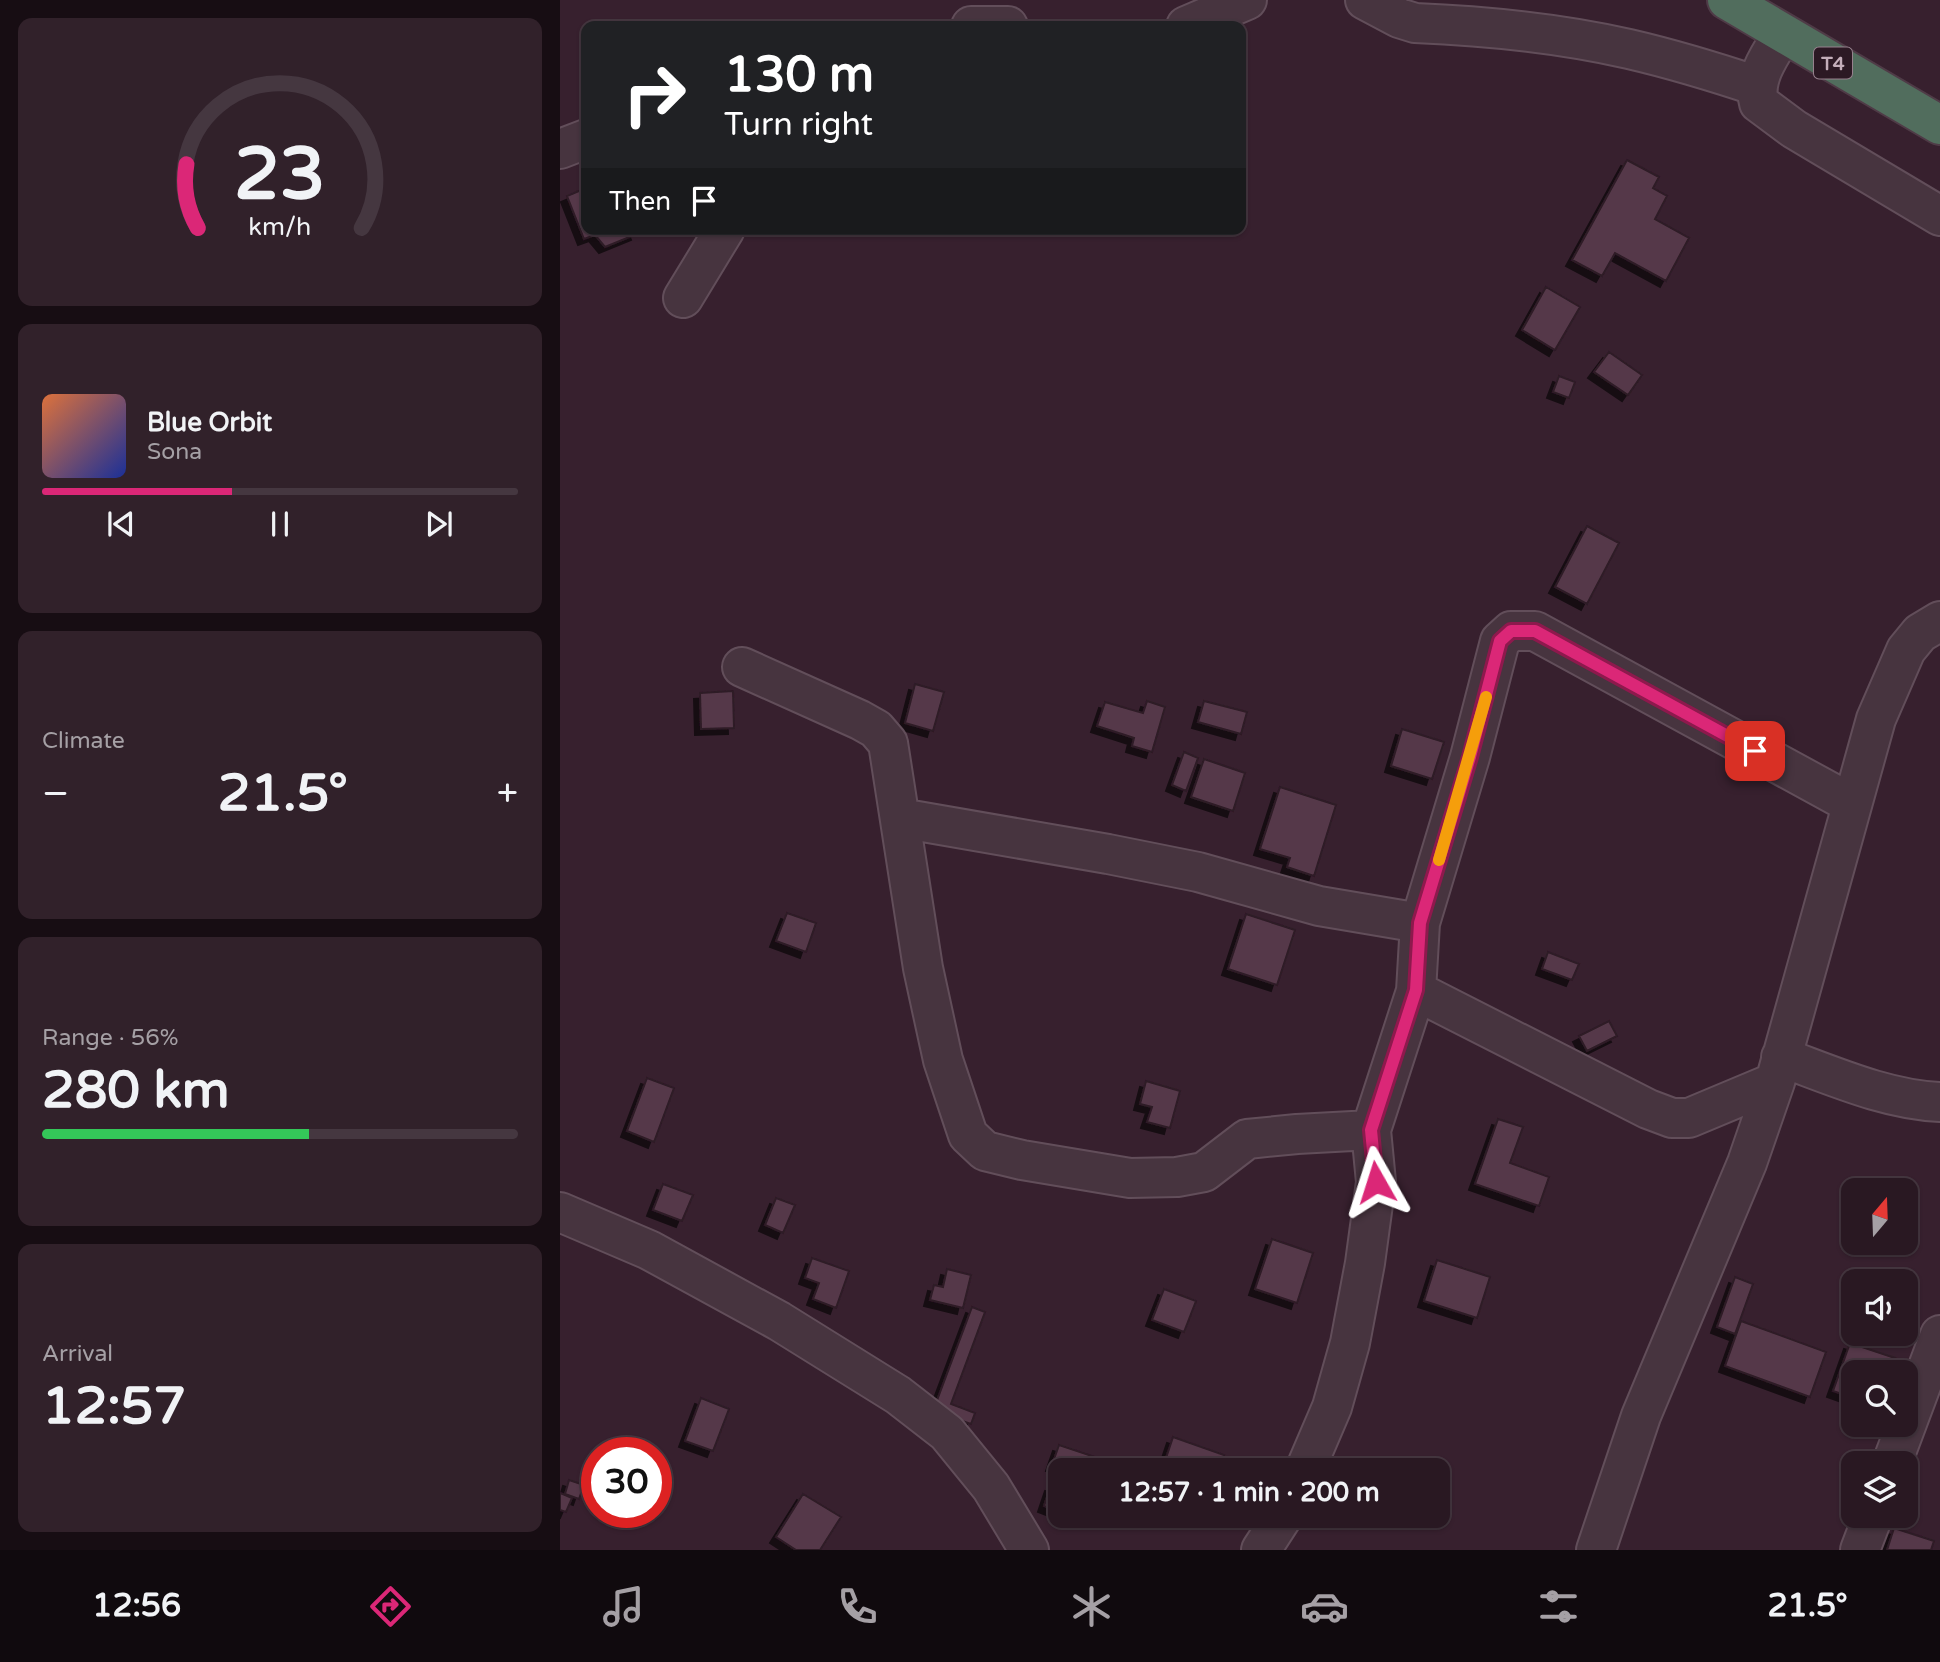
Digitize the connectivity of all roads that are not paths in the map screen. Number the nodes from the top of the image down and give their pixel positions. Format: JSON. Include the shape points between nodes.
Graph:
{"nodes":[{"id":1,"x":1247,"y":0,"type":"edge"},
{"id":2,"x":1365,"y":0,"type":"edge"},
{"id":3,"x":1727,"y":0,"type":"edge"},
{"id":4,"x":1198,"y":21,"type":"edge"},
{"id":5,"x":1783,"y":34,"type":"junction"},
{"id":6,"x":1758,"y":86,"type":"junction"},
{"id":7,"x":1940,"y":125,"type":"edge"},
{"id":8,"x":581,"y":141,"type":"edge"},
{"id":9,"x":560,"y":149,"type":"edge"},
{"id":10,"x":1940,"y":216,"type":"edge"},
{"id":11,"x":721,"y":235,"type":"edge"},
{"id":12,"x":682,"y":298,"type":"dead end"},
{"id":13,"x":1940,"y":621,"type":"edge"},
{"id":14,"x":742,"y":667,"type":"dead end"},
{"id":15,"x":1853,"y":804,"type":"junction"},
{"id":16,"x":900,"y":818,"type":"junction"},
{"id":17,"x":1420,"y":923,"type":"junction"},
{"id":18,"x":1416,"y":990,"type":"junction"},
{"id":19,"x":1778,"y":1070,"type":"junction"},
{"id":20,"x":1940,"y":1102,"type":"edge"},
{"id":21,"x":1371,"y":1130,"type":"junction"},
{"id":22,"x":560,"y":1212,"type":"edge"},
{"id":23,"x":1940,"y":1335,"type":"edge"},
{"id":24,"x":1896,"y":1451,"type":"edge"},
{"id":25,"x":1310,"y":1458,"type":"edge"},
{"id":26,"x":1275,"y":1528,"type":"edge"},
{"id":27,"x":1868,"y":1528,"type":"edge"},
{"id":28,"x":1029,"y":1550,"type":"edge"},
{"id":29,"x":1261,"y":1550,"type":"edge"},
{"id":30,"x":1596,"y":1550,"type":"edge"},
{"id":31,"x":1860,"y":1550,"type":"edge"}],
"edges":[{"from":1,"to":4,"type":"street"},
{"from":2,"to":6,"type":"street","via":[[1415,23],[1549,34],[1628,49]]},
{"from":3,"to":5,"type":"highway","number":"T4"},
{"from":5,"to":6,"type":"street","via":[[1766,61]]},
{"from":5,"to":7,"type":"highway","number":"T4"},
{"from":6,"to":10,"type":"street","via":[[1759,103],[1794,129]]},
{"from":8,"to":9,"type":"street"},
{"from":11,"to":12,"type":"street"},
{"from":13,"to":15,"type":"street","via":[[1920,633],[1906,650],[1876,719]]},
{"from":14,"to":16,"type":"street","via":[[876,729],[888,743]]},
{"from":15,"to":17,"type":"street","via":[[1535,631],[1511,631],[1500,641]]},
{"from":15,"to":19,"type":"street"},
{"from":16,"to":17,"type":"street","via":[[1198,872],[1319,906]]},
{"from":16,"to":21,"type":"street","via":[[923,968],[943,1060],[968,1136],[985,1151],[1130,1178],[1177,1177],[1203,1172],[1247,1139]]},
{"from":17,"to":18,"type":"street"},
{"from":18,"to":19,"type":"street","via":[[1672,1118],[1689,1118]]},
{"from":18,"to":21,"type":"street"},
{"from":19,"to":20,"type":"street"},
{"from":19,"to":30,"type":"street","via":[[1747,1163],[1641,1416]]},
{"from":21,"to":25,"type":"street","via":[[1376,1182],[1353,1330],[1332,1407]]},
{"from":22,"to":28,"type":"street","via":[[649,1250],[779,1321],[898,1395],[947,1433],[991,1487]]},
{"from":23,"to":24,"type":"street"},
{"from":26,"to":29,"type":"street"},
{"from":27,"to":31,"type":"street"}]}
